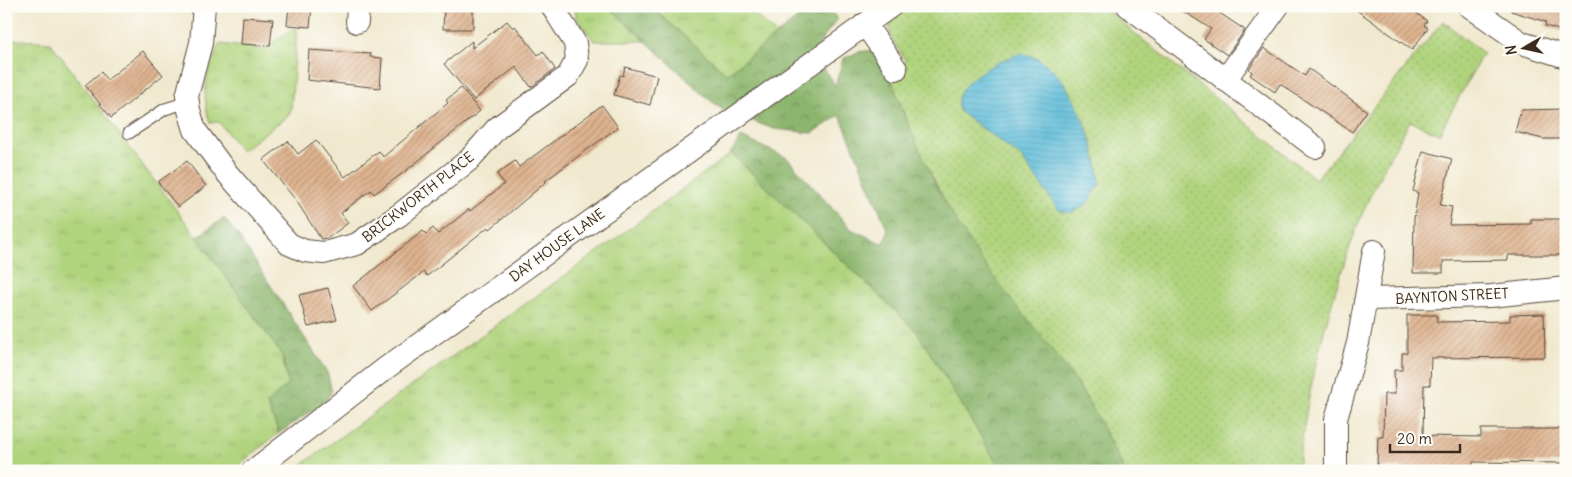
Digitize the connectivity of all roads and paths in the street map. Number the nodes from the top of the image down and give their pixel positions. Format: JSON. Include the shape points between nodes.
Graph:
{"nodes":[{"id":1,"x":204,"y":6,"type":"edge"},
{"id":2,"x":552,"y":6,"type":"edge"},
{"id":3,"x":891,"y":6,"type":"edge"},
{"id":4,"x":1128,"y":6,"type":"edge"},
{"id":5,"x":1278,"y":6,"type":"edge"},
{"id":6,"x":1469,"y":6,"type":"edge"},
{"id":7,"x":865,"y":24,"type":"junction"},
{"id":8,"x":1566,"y":57,"type":"edge"},
{"id":9,"x":896,"y":69,"type":"dead end"},
{"id":10,"x":1225,"y":80,"type":"junction"},
{"id":11,"x":188,"y":102,"type":"junction"},
{"id":12,"x":129,"y":133,"type":"dead end"},
{"id":13,"x":1315,"y":147,"type":"dead end"},
{"id":14,"x":1374,"y":251,"type":"dead end"},
{"id":15,"x":1566,"y":288,"type":"edge"},
{"id":16,"x":1367,"y":299,"type":"junction"},
{"id":17,"x":253,"y":471,"type":"edge"},
{"id":18,"x":1336,"y":471,"type":"edge"}],
"edges":[{"from":1,"to":11,"type":"street","name":"BRICKWORTH PLACE","via":[[203,29]]},
{"from":2,"to":11,"type":"street","name":"BRICKWORTH PLACE","via":[[576,43],[577,60],[571,72],[497,128],[469,160],[398,216],[346,249],[314,253],[289,244],[202,140],[191,119]]},
{"from":3,"to":7,"type":"street","name":"DAY HOUSE LANE"},
{"from":4,"to":10,"type":"street"},
{"from":5,"to":10,"type":"street"},
{"from":6,"to":8,"type":"street","via":[[1522,42]]},
{"from":7,"to":9,"type":"street"},
{"from":7,"to":17,"type":"street","name":"DAY HOUSE LANE","via":[[386,368]]},
{"from":10,"to":13,"type":"street"},
{"from":11,"to":12,"type":"lane","via":[[165,109]]},
{"from":14,"to":16,"type":"street"},
{"from":15,"to":16,"type":"street","name":"BAYNTON STREET","via":[[1491,296]]},
{"from":16,"to":18,"type":"street","via":[[1336,419]]}]}
